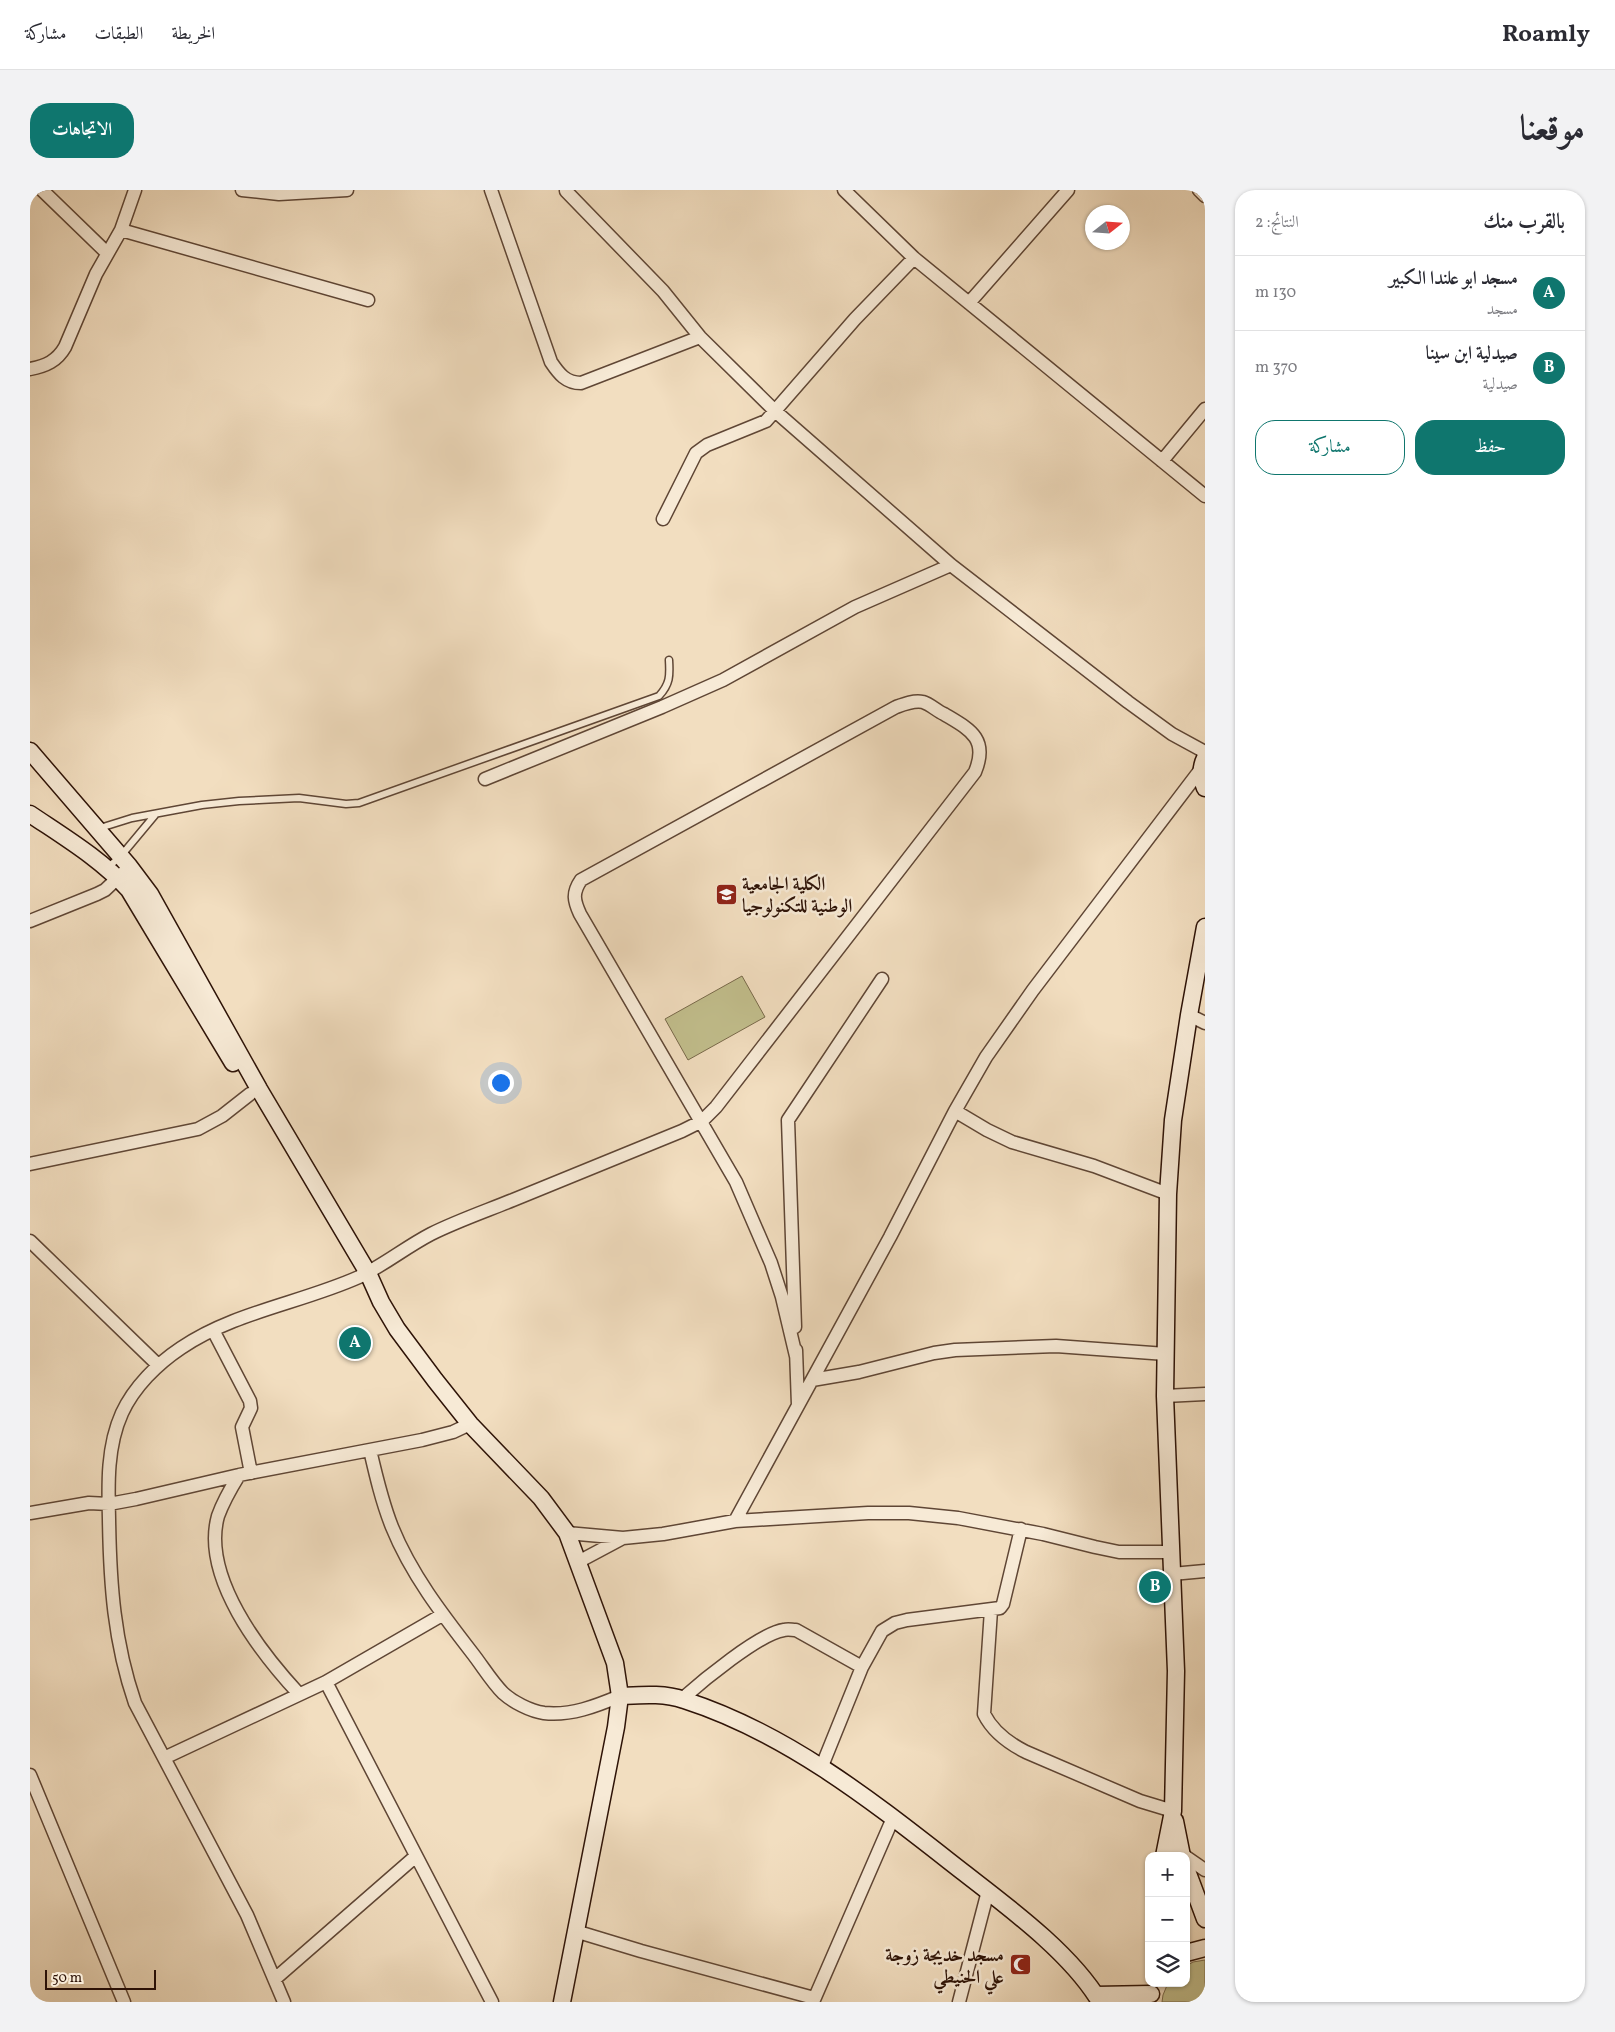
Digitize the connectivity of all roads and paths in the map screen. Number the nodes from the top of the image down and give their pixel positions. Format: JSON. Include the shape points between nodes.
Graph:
{"nodes":[{"id":1,"x":42,"y":190,"type":"edge"},
{"id":2,"x":134,"y":190,"type":"edge"},
{"id":3,"x":242,"y":190,"type":"edge"},
{"id":4,"x":347,"y":190,"type":"edge"},
{"id":5,"x":490,"y":190,"type":"edge"},
{"id":6,"x":844,"y":190,"type":"edge"},
{"id":7,"x":1068,"y":190,"type":"edge"},
{"id":8,"x":1199,"y":190,"type":"edge"},
{"id":9,"x":566,"y":191,"type":"dead end"},
{"id":10,"x":1205,"y":196,"type":"edge"},
{"id":11,"x":121,"y":230,"type":"junction"},
{"id":12,"x":107,"y":253,"type":"junction"},
{"id":13,"x":914,"y":258,"type":"junction"},
{"id":14,"x":368,"y":300,"type":"dead end"},
{"id":15,"x":969,"y":303,"type":"junction"},
{"id":16,"x":700,"y":337,"type":"junction"},
{"id":17,"x":30,"y":369,"type":"edge"},
{"id":18,"x":1205,"y":409,"type":"edge"},
{"id":19,"x":775,"y":411,"type":"junction"},
{"id":20,"x":1162,"y":461,"type":"junction"},
{"id":21,"x":1205,"y":496,"type":"edge"},
{"id":22,"x":663,"y":519,"type":"dead end"},
{"id":23,"x":951,"y":565,"type":"junction"},
{"id":24,"x":669,"y":660,"type":"dead end"},
{"id":25,"x":30,"y":751,"type":"edge"},
{"id":26,"x":1205,"y":752,"type":"edge"},
{"id":27,"x":1203,"y":763,"type":"edge"},
{"id":28,"x":484,"y":779,"type":"dead end"},
{"id":29,"x":1205,"y":788,"type":"edge"},
{"id":30,"x":30,"y":814,"type":"edge"},
{"id":31,"x":155,"y":815,"type":"junction"},
{"id":32,"x":97,"y":829,"type":"junction"},
{"id":33,"x":118,"y":867,"type":"junction"},
{"id":34,"x":30,"y":921,"type":"edge"},
{"id":35,"x":1205,"y":927,"type":"edge"},
{"id":36,"x":882,"y":979,"type":"dead end"},
{"id":37,"x":1189,"y":1015,"type":"junction"},
{"id":38,"x":1205,"y":1023,"type":"edge"},
{"id":39,"x":250,"y":1094,"type":"junction"},
{"id":40,"x":955,"y":1111,"type":"junction"},
{"id":41,"x":702,"y":1121,"type":"junction"},
{"id":42,"x":30,"y":1164,"type":"edge"},
{"id":43,"x":1168,"y":1194,"type":"junction"},
{"id":44,"x":30,"y":1241,"type":"edge"},
{"id":45,"x":364,"y":1275,"type":"junction"},
{"id":46,"x":213,"y":1330,"type":"junction"},
{"id":47,"x":1166,"y":1354,"type":"junction"},
{"id":48,"x":796,"y":1356,"type":"junction"},
{"id":49,"x":158,"y":1366,"type":"junction"},
{"id":50,"x":812,"y":1380,"type":"junction"},
{"id":51,"x":1205,"y":1394,"type":"edge"},
{"id":52,"x":1165,"y":1396,"type":"junction"},
{"id":53,"x":798,"y":1405,"type":"junction"},
{"id":54,"x":470,"y":1424,"type":"junction"},
{"id":55,"x":370,"y":1450,"type":"junction"},
{"id":56,"x":245,"y":1474,"type":"junction"},
{"id":57,"x":109,"y":1504,"type":"junction"},
{"id":58,"x":30,"y":1513,"type":"edge"},
{"id":59,"x":735,"y":1521,"type":"junction"},
{"id":60,"x":1021,"y":1530,"type":"junction"},
{"id":61,"x":567,"y":1533,"type":"junction"},
{"id":62,"x":623,"y":1538,"type":"junction"},
{"id":63,"x":1172,"y":1552,"type":"junction"},
{"id":64,"x":578,"y":1562,"type":"junction"},
{"id":65,"x":1205,"y":1571,"type":"edge"},
{"id":66,"x":1172,"y":1574,"type":"junction"},
{"id":67,"x":991,"y":1610,"type":"junction"},
{"id":68,"x":442,"y":1614,"type":"junction"},
{"id":69,"x":862,"y":1667,"type":"junction"},
{"id":70,"x":326,"y":1682,"type":"junction"},
{"id":71,"x":299,"y":1694,"type":"junction"},
{"id":72,"x":620,"y":1696,"type":"junction"},
{"id":73,"x":682,"y":1699,"type":"junction"},
{"id":74,"x":164,"y":1758,"type":"junction"},
{"id":75,"x":822,"y":1766,"type":"junction"},
{"id":76,"x":30,"y":1775,"type":"edge"},
{"id":77,"x":1173,"y":1811,"type":"junction"},
{"id":78,"x":893,"y":1818,"type":"junction"},
{"id":79,"x":1165,"y":1852,"type":"edge"},
{"id":80,"x":1183,"y":1852,"type":"edge"},
{"id":81,"x":416,"y":1856,"type":"junction"},
{"id":82,"x":1190,"y":1861,"type":"edge"},
{"id":83,"x":1205,"y":1870,"type":"edge"},
{"id":84,"x":1190,"y":1875,"type":"edge"},
{"id":85,"x":988,"y":1891,"type":"junction"},
{"id":86,"x":1205,"y":1918,"type":"edge"},
{"id":87,"x":575,"y":1931,"type":"junction"},
{"id":88,"x":1205,"y":1948,"type":"edge"},
{"id":89,"x":1190,"y":1952,"type":"edge"},
{"id":90,"x":276,"y":1978,"type":"junction"},
{"id":91,"x":1153,"y":1993,"type":"edge"},
{"id":92,"x":1098,"y":1998,"type":"edge"},
{"id":93,"x":814,"y":2000,"type":"edge"},
{"id":94,"x":124,"y":2002,"type":"edge"},
{"id":95,"x":284,"y":2002,"type":"edge"},
{"id":96,"x":492,"y":2002,"type":"edge"},
{"id":97,"x":562,"y":2002,"type":"edge"},
{"id":98,"x":959,"y":2002,"type":"edge"}],
"edges":[{"from":1,"to":12,"type":"street"},
{"from":2,"to":11,"type":"street"},
{"from":3,"to":4,"type":"street","via":[[279,194]]},
{"from":5,"to":16,"type":"street","via":[[551,362],[565,379],[581,383]]},
{"from":6,"to":13,"type":"street"},
{"from":7,"to":15,"type":"street"},
{"from":8,"to":10,"type":"street"},
{"from":9,"to":16,"type":"street","via":[[663,291]]},
{"from":11,"to":12,"type":"street"},
{"from":11,"to":14,"type":"street"},
{"from":12,"to":17,"type":"street","via":[[60,356],[42,367]]},
{"from":13,"to":15,"type":"street"},
{"from":13,"to":19,"type":"street","via":[[854,319]]},
{"from":15,"to":20,"type":"street"},
{"from":16,"to":19,"type":"street"},
{"from":18,"to":20,"type":"street"},
{"from":19,"to":22,"type":"street","via":[[766,421],[707,445],[696,453]]},
{"from":19,"to":23,"type":"street"},
{"from":20,"to":21,"type":"street"},
{"from":23,"to":26,"type":"street","via":[[1128,702],[1172,734]]},
{"from":23,"to":28,"type":"street","via":[[855,607],[723,680]]},
{"from":24,"to":31,"type":"lane","via":[[670,678],[659,696],[359,803],[298,798],[238,801]]},
{"from":25,"to":32,"type":"street"},
{"from":27,"to":29,"type":"street","via":[[1201,778]]},
{"from":27,"to":40,"type":"street","via":[[1033,990],[986,1057]]},
{"from":30,"to":33,"type":"street"},
{"from":31,"to":32,"type":"lane"},
{"from":31,"to":33,"type":"lane"},
{"from":32,"to":33,"type":"street"},
{"from":33,"to":34,"type":"street","via":[[97,894]]},
{"from":33,"to":39,"type":"street"},
{"from":33,"to":45,"type":"street","via":[[162,913]]},
{"from":35,"to":37,"type":"street"},
{"from":36,"to":48,"type":"street","via":[[788,1120]]},
{"from":37,"to":38,"type":"street"},
{"from":37,"to":43,"type":"street","via":[[1173,1120]]},
{"from":39,"to":42,"type":"street","via":[[222,1116],[198,1129]]},
{"from":39,"to":45,"type":"street"},
{"from":40,"to":43,"type":"street","via":[[1012,1142],[1094,1166]]},
{"from":40,"to":50,"type":"street"},
{"from":41,"to":41,"type":"street","via":[[975,772],[979,752],[972,732],[923,702],[903,704],[581,880],[575,889],[574,900],[580,914]]},
{"from":41,"to":45,"type":"street","via":[[431,1234]]},
{"from":41,"to":48,"type":"street","via":[[755,1222],[782,1297]]},
{"from":43,"to":47,"type":"street"},
{"from":44,"to":49,"type":"street"},
{"from":45,"to":46,"type":"street"},
{"from":45,"to":54,"type":"street","via":[[397,1329]]},
{"from":46,"to":49,"type":"street","via":[[182,1347]]},
{"from":46,"to":56,"type":"street","via":[[250,1401],[242,1428]]},
{"from":47,"to":50,"type":"street","via":[[1056,1346],[955,1350]]},
{"from":47,"to":52,"type":"street"},
{"from":48,"to":53,"type":"street"},
{"from":49,"to":57,"type":"street","via":[[135,1391],[122,1414],[110,1453]]},
{"from":50,"to":53,"type":"street"},
{"from":51,"to":52,"type":"street"},
{"from":52,"to":63,"type":"street"},
{"from":53,"to":59,"type":"street"},
{"from":54,"to":55,"type":"street","via":[[440,1436]]},
{"from":54,"to":61,"type":"street","via":[[541,1498]]},
{"from":55,"to":56,"type":"street"},
{"from":55,"to":68,"type":"street","via":[[381,1497],[392,1526],[410,1566]]},
{"from":56,"to":57,"type":"street"},
{"from":56,"to":71,"type":"street","via":[[218,1517],[215,1539],[219,1566],[248,1631],[271,1664]]},
{"from":57,"to":58,"type":"street","via":[[89,1503]]},
{"from":57,"to":74,"type":"street","via":[[110,1567],[124,1670],[136,1703]]},
{"from":59,"to":60,"type":"street","via":[[909,1513]]},
{"from":59,"to":62,"type":"street"},
{"from":60,"to":63,"type":"street","via":[[1120,1552]]},
{"from":60,"to":67,"type":"street","via":[[1004,1604]]},
{"from":61,"to":62,"type":"street"},
{"from":61,"to":64,"type":"street"},
{"from":62,"to":64,"type":"street"},
{"from":63,"to":66,"type":"street"},
{"from":64,"to":72,"type":"street","via":[[615,1663]]},
{"from":65,"to":66,"type":"street"},
{"from":66,"to":77,"type":"street","via":[[1176,1671]]},
{"from":67,"to":69,"type":"street","via":[[895,1623],[882,1631]]},
{"from":67,"to":77,"type":"street","via":[[984,1714],[999,1735],[1014,1747],[1140,1801]]},
{"from":68,"to":70,"type":"street"},
{"from":68,"to":72,"type":"street","via":[[504,1694],[522,1706],[543,1713],[568,1713],[592,1708]]},
{"from":69,"to":73,"type":"street","via":[[796,1630],[783,1630],[734,1658]]},
{"from":69,"to":75,"type":"street"},
{"from":70,"to":71,"type":"street"},
{"from":70,"to":81,"type":"street"},
{"from":71,"to":74,"type":"street"},
{"from":72,"to":73,"type":"street","via":[[655,1695]]},
{"from":72,"to":87,"type":"street","via":[[604,1793]]},
{"from":73,"to":75,"type":"street","via":[[726,1715]]},
{"from":74,"to":90,"type":"street","via":[[248,1915]]},
{"from":75,"to":78,"type":"street"},
{"from":76,"to":94,"type":"street"},
{"from":77,"to":79,"type":"street"},
{"from":77,"to":80,"type":"street"},
{"from":78,"to":85,"type":"street"},
{"from":78,"to":93,"type":"street"},
{"from":81,"to":90,"type":"street"},
{"from":81,"to":96,"type":"street"},
{"from":82,"to":83,"type":"street"},
{"from":84,"to":86,"type":"street"},
{"from":85,"to":92,"type":"street","via":[[1067,1961]]},
{"from":85,"to":98,"type":"street"},
{"from":87,"to":93,"type":"street"},
{"from":87,"to":97,"type":"street"},
{"from":88,"to":89,"type":"street"},
{"from":90,"to":95,"type":"street"},
{"from":91,"to":92,"type":"street"}]}
